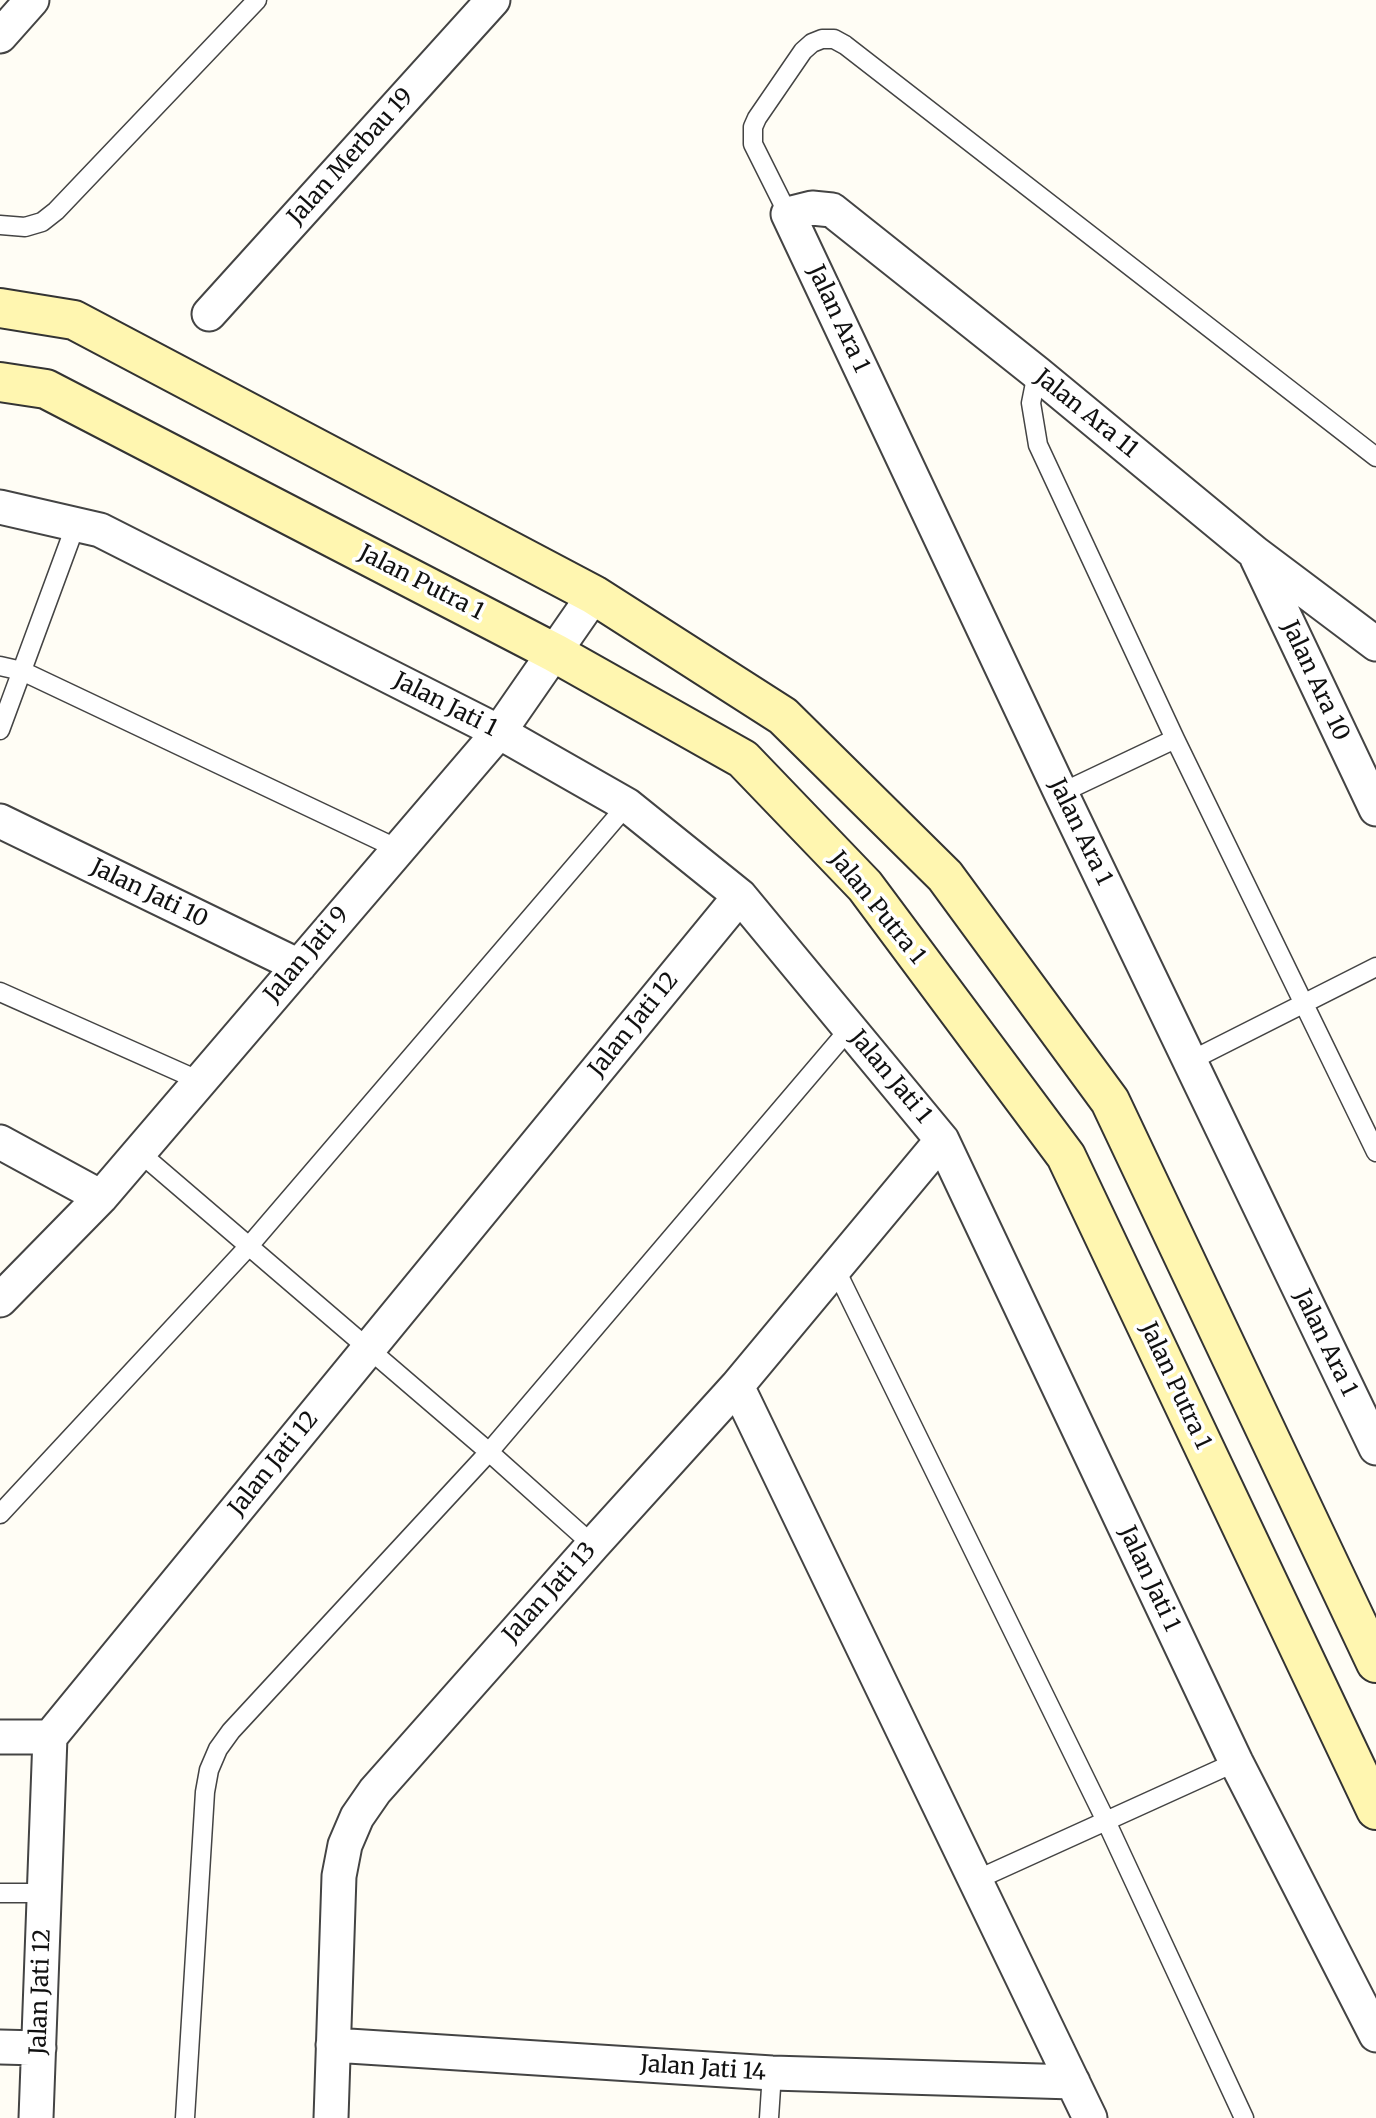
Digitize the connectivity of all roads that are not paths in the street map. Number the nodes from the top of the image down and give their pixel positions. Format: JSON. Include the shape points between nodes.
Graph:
{"nodes":[{"id":1,"x":32,"y":0,"type":"edge"},
{"id":2,"x":257,"y":0,"type":"edge"},
{"id":3,"x":493,"y":0,"type":"edge"},
{"id":4,"x":0,"y":36,"type":"edge"},
{"id":5,"x":788,"y":214,"type":"junction"},
{"id":6,"x":0,"y":225,"type":"edge"},
{"id":7,"x":0,"y":308,"type":"edge"},
{"id":8,"x":209,"y":314,"type":"dead end"},
{"id":9,"x":1037,"y":373,"type":"junction"},
{"id":10,"x":0,"y":382,"type":"edge"},
{"id":11,"x":1376,"y":457,"type":"edge"},
{"id":12,"x":0,"y":508,"type":"edge"},
{"id":13,"x":76,"y":524,"type":"junction"},
{"id":14,"x":1255,"y":553,"type":"junction"},
{"id":15,"x":594,"y":594,"type":"junction"},
{"id":16,"x":1376,"y":644,"type":"edge"},
{"id":17,"x":555,"y":653,"type":"junction"},
{"id":18,"x":0,"y":666,"type":"edge"},
{"id":19,"x":22,"y":671,"type":"junction"},
{"id":20,"x":0,"y":730,"type":"edge"},
{"id":21,"x":499,"y":732,"type":"junction"},
{"id":22,"x":1175,"y":739,"type":"junction"},
{"id":23,"x":1061,"y":793,"type":"junction"},
{"id":24,"x":627,"y":805,"type":"junction"},
{"id":25,"x":1376,"y":809,"type":"edge"},
{"id":26,"x":0,"y":821,"type":"edge"},
{"id":27,"x":398,"y":849,"type":"junction"},
{"id":28,"x":740,"y":896,"type":"junction"},
{"id":29,"x":299,"y":966,"type":"junction"},
{"id":30,"x":1376,"y":967,"type":"edge"},
{"id":31,"x":0,"y":992,"type":"edge"},
{"id":32,"x":1304,"y":1003,"type":"junction"},
{"id":33,"x":850,"y":1028,"type":"junction"},
{"id":34,"x":1190,"y":1061,"type":"junction"},
{"id":35,"x":200,"y":1081,"type":"junction"},
{"id":36,"x":942,"y":1140,"type":"junction"},
{"id":37,"x":0,"y":1142,"type":"edge"},
{"id":38,"x":139,"y":1152,"type":"junction"},
{"id":39,"x":1376,"y":1152,"type":"edge"},
{"id":40,"x":101,"y":1197,"type":"junction"},
{"id":41,"x":249,"y":1246,"type":"junction"},
{"id":42,"x":835,"y":1268,"type":"junction"},
{"id":43,"x":0,"y":1300,"type":"edge"},
{"id":44,"x":369,"y":1348,"type":"junction"},
{"id":45,"x":737,"y":1386,"type":"junction"},
{"id":46,"x":1376,"y":1448,"type":"edge"},
{"id":47,"x":489,"y":1452,"type":"junction"},
{"id":48,"x":0,"y":1514,"type":"edge"},
{"id":49,"x":593,"y":1545,"type":"junction"},
{"id":50,"x":1373,"y":1648,"type":"edge"},
{"id":51,"x":0,"y":1737,"type":"edge"},
{"id":52,"x":50,"y":1737,"type":"junction"},
{"id":53,"x":1236,"y":1762,"type":"junction"},
{"id":54,"x":1376,"y":1810,"type":"edge"},
{"id":55,"x":1106,"y":1821,"type":"junction"},
{"id":56,"x":975,"y":1880,"type":"junction"},
{"id":57,"x":0,"y":1893,"type":"edge"},
{"id":58,"x":44,"y":1893,"type":"junction"},
{"id":59,"x":1376,"y":2035,"type":"edge"},
{"id":60,"x":333,"y":2045,"type":"junction"},
{"id":61,"x":0,"y":2047,"type":"edge"},
{"id":62,"x":39,"y":2048,"type":"junction"},
{"id":63,"x":772,"y":2073,"type":"junction"},
{"id":64,"x":1073,"y":2082,"type":"junction"},
{"id":65,"x":36,"y":2118,"type":"edge"},
{"id":66,"x":185,"y":2118,"type":"edge"},
{"id":67,"x":331,"y":2118,"type":"edge"},
{"id":68,"x":769,"y":2118,"type":"edge"},
{"id":69,"x":1090,"y":2118,"type":"edge"},
{"id":70,"x":1244,"y":2118,"type":"edge"}],
"edges":[{"from":1,"to":4,"type":"street"},
{"from":2,"to":6,"type":"lane","via":[[56,211],[26,227]]},
{"from":3,"to":8,"type":"street","name":"Jalan Merbau 19"},
{"from":5,"to":9,"type":"street","name":"Jalan Ara 11","via":[[811,208],[832,210]]},
{"from":5,"to":11,"type":"lane","via":[[753,144],[753,127],[803,51],[822,39],[834,39]]},
{"from":5,"to":23,"type":"street","name":"Jalan Ara 1"},
{"from":7,"to":15,"type":"main road","via":[[74,320]]},
{"from":9,"to":14,"type":"street","name":"Jalan Ara 11"},
{"from":9,"to":22,"type":"lane","via":[[1031,403],[1038,445]]},
{"from":10,"to":17,"type":"main road","name":"Jalan Putra 1","via":[[46,389]]},
{"from":12,"to":13,"type":"street","name":"Jalan Jati 1"},
{"from":13,"to":19,"type":"lane"},
{"from":13,"to":21,"type":"street","name":"Jalan Jati 1","via":[[100,530]]},
{"from":14,"to":16,"type":"street","name":"Jalan Ara 11"},
{"from":14,"to":25,"type":"street","name":"Jalan Ara 10"},
{"from":15,"to":17,"type":"street","name":"Jalan Jati 9"},
{"from":15,"to":50,"type":"main road","via":[[783,716],[945,876],[1110,1101]]},
{"from":17,"to":21,"type":"street","name":"Jalan Jati 9"},
{"from":17,"to":54,"type":"main road","name":"Jalan Putra 1","via":[[743,759],[865,886],[1066,1156]]},
{"from":18,"to":19,"type":"lane"},
{"from":19,"to":20,"type":"lane"},
{"from":19,"to":27,"type":"lane"},
{"from":21,"to":24,"type":"street","name":"Jalan Jati 1"},
{"from":21,"to":27,"type":"street","name":"Jalan Jati 9"},
{"from":22,"to":23,"type":"lane"},
{"from":22,"to":32,"type":"lane"},
{"from":23,"to":34,"type":"street","name":"Jalan Ara 1"},
{"from":24,"to":28,"type":"street","name":"Jalan Jati 1"},
{"from":24,"to":41,"type":"lane"},
{"from":26,"to":29,"type":"street","name":"Jalan Jati 10"},
{"from":27,"to":29,"type":"street","name":"Jalan Jati 9"},
{"from":28,"to":33,"type":"street","name":"Jalan Jati 1"},
{"from":28,"to":44,"type":"street","name":"Jalan Jati 12"},
{"from":29,"to":35,"type":"street","name":"Jalan Jati 9"},
{"from":30,"to":32,"type":"lane"},
{"from":31,"to":35,"type":"lane"},
{"from":32,"to":34,"type":"lane"},
{"from":32,"to":39,"type":"lane"},
{"from":33,"to":36,"type":"street","name":"Jalan Jati 1"},
{"from":33,"to":47,"type":"lane"},
{"from":34,"to":46,"type":"street","name":"Jalan Ara 1"},
{"from":35,"to":38,"type":"street","name":"Jalan Jati 9"},
{"from":36,"to":42,"type":"street","name":"Jalan Jati 13"},
{"from":36,"to":53,"type":"street","name":"Jalan Jati 1"},
{"from":37,"to":40,"type":"street"},
{"from":38,"to":40,"type":"street","name":"Jalan Jati 9"},
{"from":38,"to":41,"type":"lane"},
{"from":40,"to":43,"type":"street","name":"Jalan Jati 9"},
{"from":41,"to":44,"type":"lane"},
{"from":41,"to":48,"type":"lane"},
{"from":42,"to":45,"type":"street","name":"Jalan Jati 13"},
{"from":42,"to":55,"type":"lane"},
{"from":44,"to":47,"type":"lane"},
{"from":44,"to":52,"type":"street","name":"Jalan Jati 12"},
{"from":45,"to":49,"type":"street","name":"Jalan Jati 13"},
{"from":45,"to":56,"type":"street"},
{"from":47,"to":49,"type":"lane"},
{"from":47,"to":66,"type":"lane","via":[[218,1749],[205,1792]]},
{"from":49,"to":60,"type":"street","name":"Jalan Jati 13","via":[[357,1817],[339,1875]]},
{"from":51,"to":52,"type":"street"},
{"from":52,"to":58,"type":"street","name":"Jalan Jati 12"},
{"from":53,"to":55,"type":"lane"},
{"from":53,"to":59,"type":"street","name":"Jalan Jati 1"},
{"from":55,"to":56,"type":"lane"},
{"from":55,"to":70,"type":"lane"},
{"from":56,"to":64,"type":"street"},
{"from":57,"to":58,"type":"lane"},
{"from":58,"to":62,"type":"street","name":"Jalan Jati 12"},
{"from":60,"to":63,"type":"street","name":"Jalan Jati 14"},
{"from":60,"to":67,"type":"street","name":"Jalan Jati 13"},
{"from":61,"to":62,"type":"street"},
{"from":62,"to":65,"type":"street","name":"Jalan Jati 12"},
{"from":63,"to":64,"type":"street","name":"Jalan Jati 14"},
{"from":63,"to":68,"type":"lane"},
{"from":64,"to":69,"type":"street"}]}
